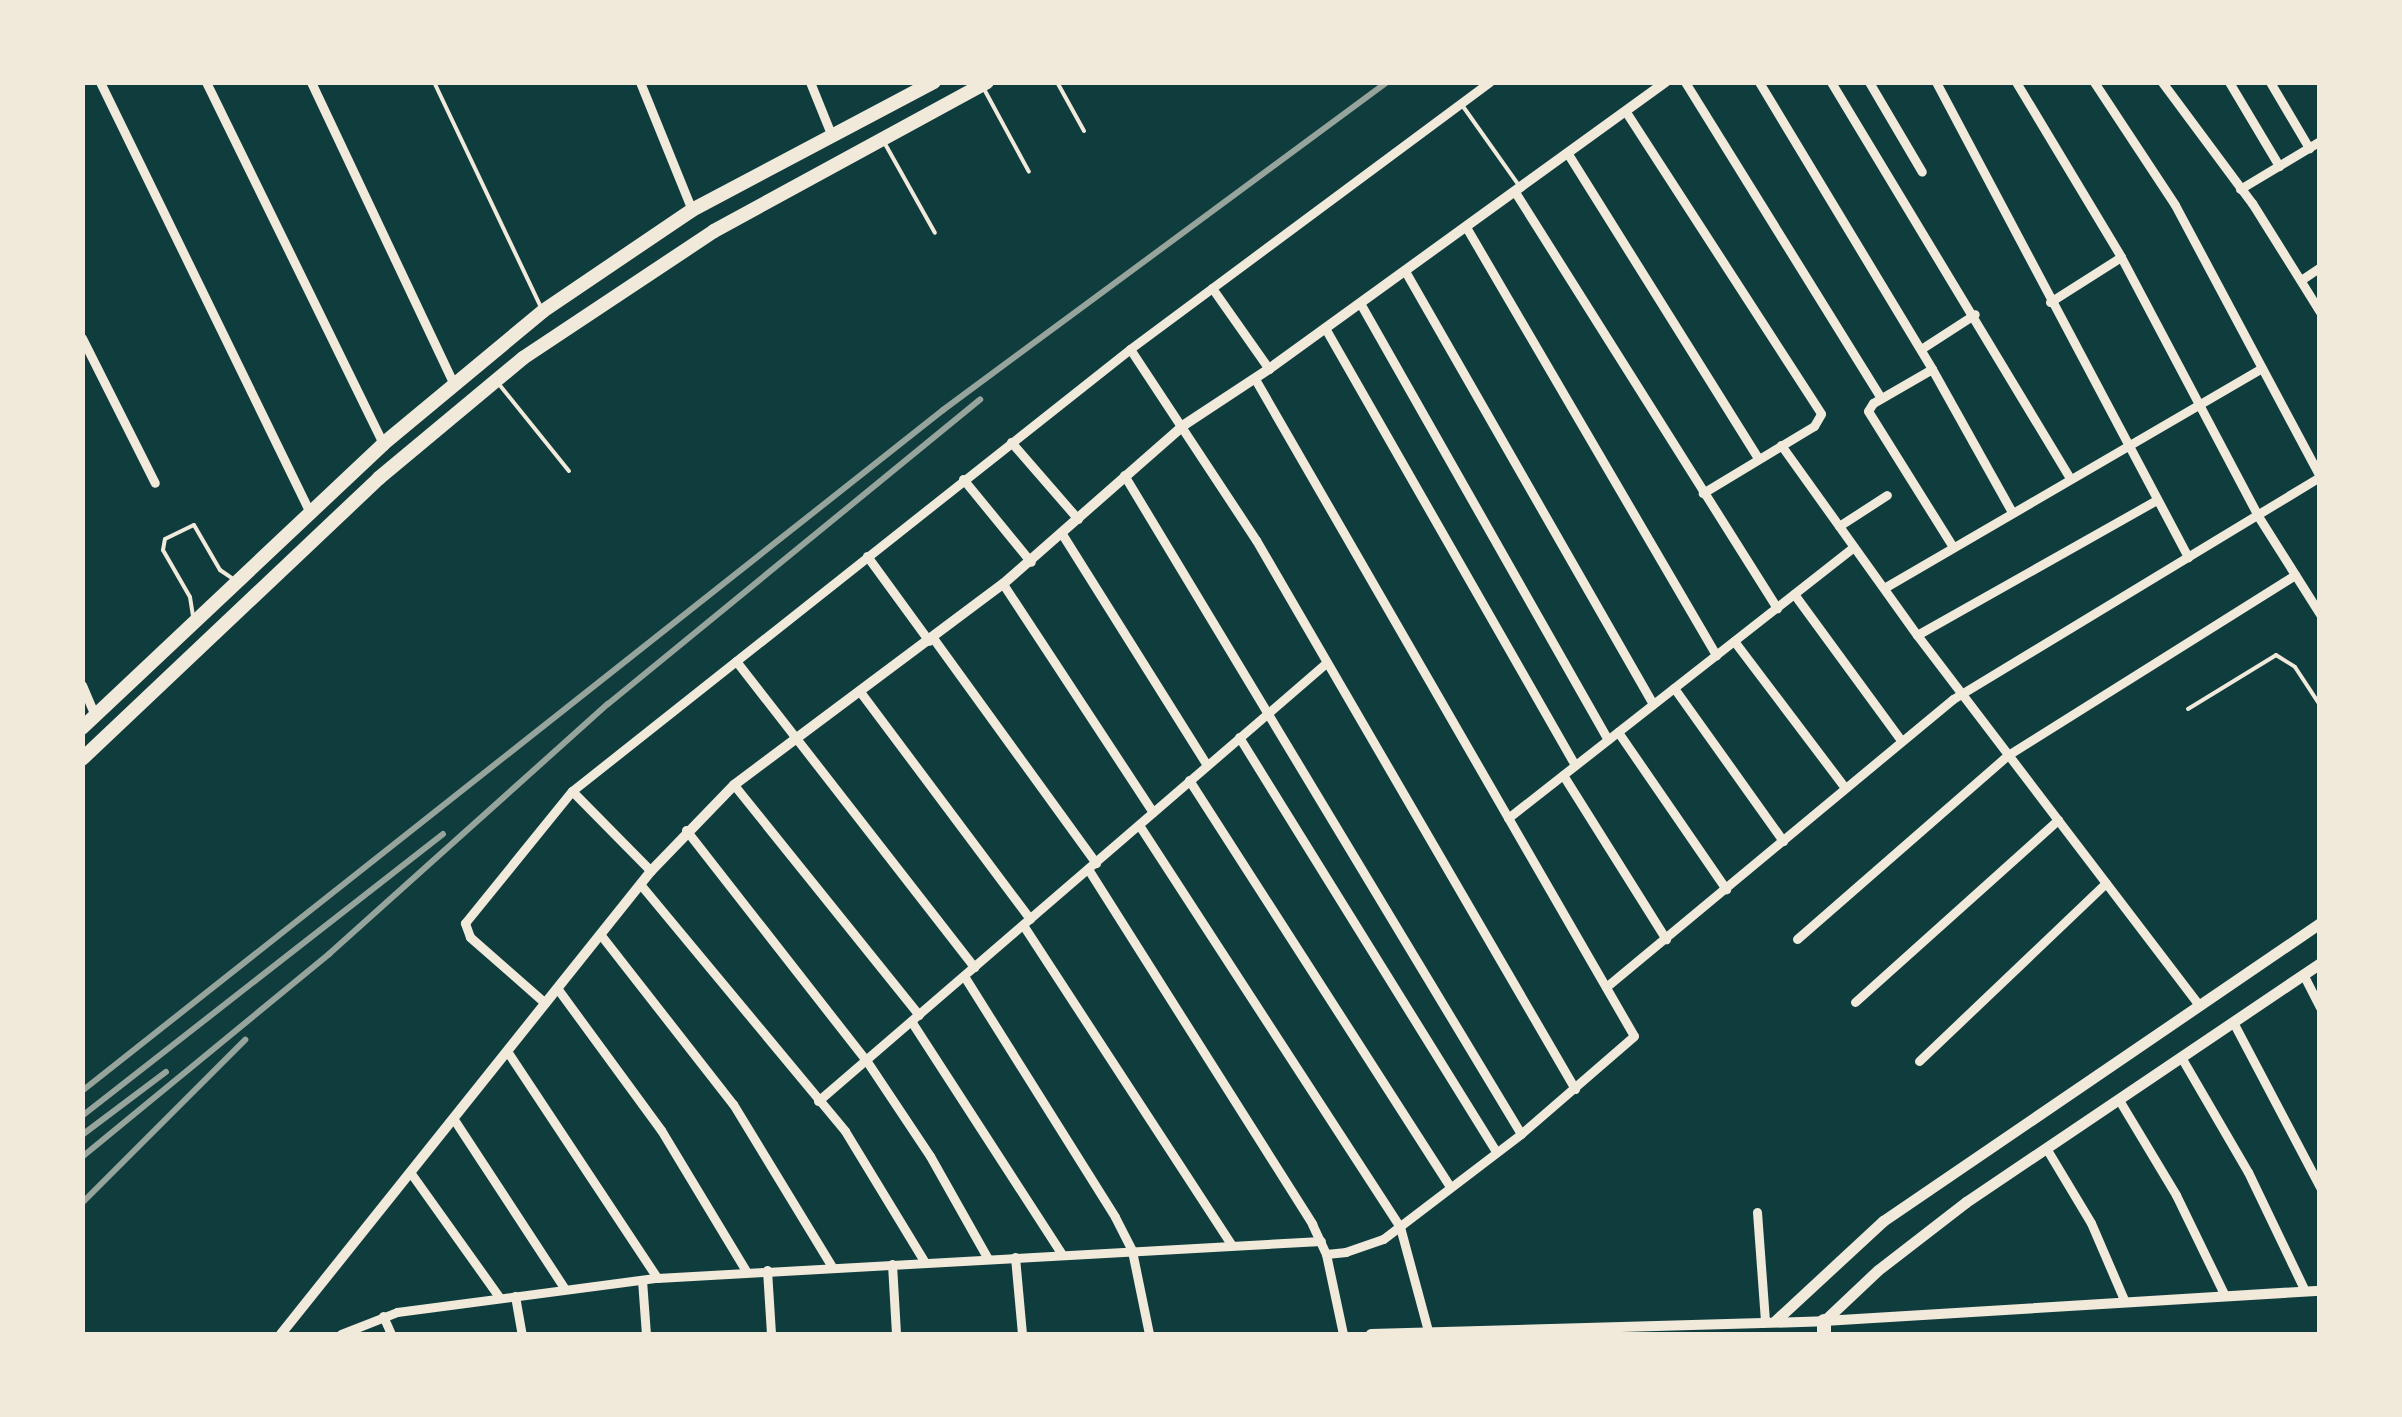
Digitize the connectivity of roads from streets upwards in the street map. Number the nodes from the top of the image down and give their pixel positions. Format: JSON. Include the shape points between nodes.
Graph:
{"nodes":[{"id":1,"x":100,"y":82,"type":"edge"},
{"id":2,"x":206,"y":82,"type":"edge"},
{"id":3,"x":311,"y":82,"type":"edge"},
{"id":4,"x":640,"y":82,"type":"edge"},
{"id":5,"x":810,"y":82,"type":"edge"},
{"id":6,"x":934,"y":82,"type":"edge"},
{"id":7,"x":1490,"y":82,"type":"edge"},
{"id":8,"x":1666,"y":82,"type":"edge"},
{"id":9,"x":1685,"y":82,"type":"edge"},
{"id":10,"x":1760,"y":82,"type":"edge"},
{"id":11,"x":1832,"y":82,"type":"edge"},
{"id":12,"x":1869,"y":82,"type":"edge"},
{"id":13,"x":1936,"y":82,"type":"edge"},
{"id":14,"x":2016,"y":82,"type":"edge"},
{"id":15,"x":2094,"y":82,"type":"edge"},
{"id":16,"x":2162,"y":82,"type":"edge"},
{"id":17,"x":2229,"y":82,"type":"edge"},
{"id":18,"x":2270,"y":82,"type":"edge"},
{"id":19,"x":984,"y":84,"type":"edge"},
{"id":20,"x":1626,"y":112,"type":"junction"},
{"id":21,"x":831,"y":134,"type":"junction"},
{"id":22,"x":2320,"y":141,"type":"edge"},
{"id":23,"x":2309,"y":148,"type":"junction"},
{"id":24,"x":1568,"y":154,"type":"junction"},
{"id":25,"x":2278,"y":166,"type":"junction"},
{"id":26,"x":1922,"y":172,"type":"dead end"},
{"id":27,"x":2240,"y":189,"type":"junction"},
{"id":28,"x":1518,"y":190,"type":"junction"},
{"id":29,"x":692,"y":210,"type":"junction"},
{"id":30,"x":1466,"y":228,"type":"junction"},
{"id":31,"x":664,"y":230,"type":"junction"},
{"id":32,"x":680,"y":253,"type":"junction"},
{"id":33,"x":2121,"y":258,"type":"junction"},
{"id":34,"x":608,"y":267,"type":"junction"},
{"id":35,"x":2320,"y":267,"type":"edge"},
{"id":36,"x":1404,"y":271,"type":"junction"},
{"id":37,"x":2301,"y":280,"type":"junction"},
{"id":38,"x":1212,"y":288,"type":"junction"},
{"id":39,"x":624,"y":289,"type":"junction"},
{"id":40,"x":2050,"y":302,"type":"junction"},
{"id":41,"x":1360,"y":303,"type":"junction"},
{"id":42,"x":2320,"y":312,"type":"edge"},
{"id":43,"x":1975,"y":314,"type":"junction"},
{"id":44,"x":1325,"y":328,"type":"junction"},
{"id":45,"x":82,"y":338,"type":"edge"},
{"id":46,"x":1130,"y":349,"type":"junction"},
{"id":47,"x":1921,"y":349,"type":"junction"},
{"id":48,"x":1269,"y":368,"type":"junction"},
{"id":49,"x":2262,"y":368,"type":"junction"},
{"id":50,"x":1932,"y":369,"type":"junction"},
{"id":51,"x":1255,"y":378,"type":"junction"},
{"id":52,"x":453,"y":382,"type":"junction"},
{"id":53,"x":1881,"y":398,"type":"junction"},
{"id":54,"x":2197,"y":404,"type":"junction"},
{"id":55,"x":1184,"y":425,"type":"junction"},
{"id":56,"x":1011,"y":442,"type":"junction"},
{"id":57,"x":383,"y":444,"type":"junction"},
{"id":58,"x":1780,"y":445,"type":"junction"},
{"id":59,"x":2126,"y":445,"type":"junction"},
{"id":60,"x":1757,"y":457,"type":"junction"},
{"id":61,"x":1124,"y":475,"type":"junction"},
{"id":62,"x":2320,"y":477,"type":"edge"},
{"id":63,"x":2070,"y":478,"type":"junction"},
{"id":64,"x":964,"y":479,"type":"junction"},
{"id":65,"x":155,"y":483,"type":"dead end"},
{"id":66,"x":1702,"y":494,"type":"junction"},
{"id":67,"x":1887,"y":495,"type":"dead end"},
{"id":68,"x":2157,"y":500,"type":"junction"},
{"id":69,"x":310,"y":512,"type":"junction"},
{"id":70,"x":2012,"y":512,"type":"junction"},
{"id":71,"x":2258,"y":516,"type":"junction"},
{"id":72,"x":1078,"y":519,"type":"junction"},
{"id":73,"x":1839,"y":526,"type":"junction"},
{"id":74,"x":1062,"y":534,"type":"junction"},
{"id":75,"x":1854,"y":547,"type":"junction"},
{"id":76,"x":1952,"y":547,"type":"junction"},
{"id":77,"x":867,"y":556,"type":"junction"},
{"id":78,"x":2188,"y":556,"type":"junction"},
{"id":79,"x":1030,"y":562,"type":"junction"},
{"id":80,"x":2296,"y":575,"type":"junction"},
{"id":81,"x":236,"y":579,"type":"junction"},
{"id":82,"x":1003,"y":584,"type":"junction"},
{"id":83,"x":1884,"y":588,"type":"junction"},
{"id":84,"x":1794,"y":594,"type":"junction"},
{"id":85,"x":253,"y":598,"type":"junction"},
{"id":86,"x":1776,"y":608,"type":"junction"},
{"id":87,"x":2320,"y":614,"type":"edge"},
{"id":88,"x":1918,"y":635,"type":"junction"},
{"id":89,"x":931,"y":639,"type":"junction"},
{"id":90,"x":1734,"y":641,"type":"junction"},
{"id":91,"x":1716,"y":656,"type":"junction"},
{"id":92,"x":736,"y":661,"type":"junction"},
{"id":93,"x":1325,"y":664,"type":"junction"},
{"id":94,"x":82,"y":685,"type":"edge"},
{"id":95,"x":1674,"y":688,"type":"junction"},
{"id":96,"x":861,"y":693,"type":"junction"},
{"id":97,"x":1962,"y":694,"type":"junction"},
{"id":98,"x":1653,"y":704,"type":"junction"},
{"id":99,"x":1266,"y":714,"type":"junction"},
{"id":100,"x":95,"y":716,"type":"junction"},
{"id":101,"x":82,"y":728,"type":"edge"},
{"id":102,"x":1618,"y":732,"type":"junction"},
{"id":103,"x":1239,"y":737,"type":"junction"},
{"id":104,"x":796,"y":738,"type":"junction"},
{"id":105,"x":1608,"y":740,"type":"junction"},
{"id":106,"x":1901,"y":740,"type":"junction"},
{"id":107,"x":2008,"y":755,"type":"junction"},
{"id":108,"x":82,"y":760,"type":"edge"},
{"id":109,"x":1206,"y":764,"type":"junction"},
{"id":110,"x":1575,"y":765,"type":"junction"},
{"id":111,"x":1563,"y":775,"type":"junction"},
{"id":112,"x":1189,"y":780,"type":"junction"},
{"id":113,"x":734,"y":785,"type":"junction"},
{"id":114,"x":1845,"y":788,"type":"junction"},
{"id":115,"x":572,"y":791,"type":"junction"},
{"id":116,"x":1153,"y":812,"type":"junction"},
{"id":117,"x":1508,"y":818,"type":"junction"},
{"id":118,"x":2058,"y":820,"type":"junction"},
{"id":119,"x":1139,"y":825,"type":"junction"},
{"id":120,"x":686,"y":830,"type":"junction"},
{"id":121,"x":1784,"y":841,"type":"junction"},
{"id":122,"x":1092,"y":866,"type":"junction"},
{"id":123,"x":651,"y":871,"type":"junction"},
{"id":124,"x":640,"y":884,"type":"junction"},
{"id":125,"x":2106,"y":884,"type":"junction"},
{"id":126,"x":1726,"y":889,"type":"junction"},
{"id":127,"x":1026,"y":922,"type":"junction"},
{"id":128,"x":2320,"y":923,"type":"edge"},
{"id":129,"x":600,"y":934,"type":"junction"},
{"id":130,"x":1666,"y":939,"type":"junction"},
{"id":131,"x":1797,"y":939,"type":"dead end"},
{"id":132,"x":2320,"y":963,"type":"edge"},
{"id":133,"x":974,"y":967,"type":"junction"},
{"id":134,"x":2303,"y":974,"type":"junction"},
{"id":135,"x":964,"y":976,"type":"junction"},
{"id":136,"x":1606,"y":987,"type":"junction"},
{"id":137,"x":557,"y":988,"type":"junction"},
{"id":138,"x":1855,"y":1002,"type":"dead end"},
{"id":139,"x":545,"y":1003,"type":"junction"},
{"id":140,"x":2198,"y":1004,"type":"junction"},
{"id":141,"x":2320,"y":1007,"type":"edge"},
{"id":142,"x":915,"y":1018,"type":"junction"},
{"id":143,"x":2234,"y":1022,"type":"junction"},
{"id":144,"x":507,"y":1051,"type":"junction"},
{"id":145,"x":2181,"y":1058,"type":"junction"},
{"id":146,"x":866,"y":1060,"type":"junction"},
{"id":147,"x":1920,"y":1061,"type":"dead end"},
{"id":148,"x":1574,"y":1088,"type":"junction"},
{"id":149,"x":2119,"y":1100,"type":"junction"},
{"id":150,"x":818,"y":1101,"type":"junction"},
{"id":151,"x":453,"y":1118,"type":"junction"},
{"id":152,"x":1520,"y":1134,"type":"junction"},
{"id":153,"x":2046,"y":1148,"type":"junction"},
{"id":154,"x":1496,"y":1151,"type":"junction"},
{"id":155,"x":410,"y":1172,"type":"junction"},
{"id":156,"x":1450,"y":1187,"type":"junction"},
{"id":157,"x":2320,"y":1187,"type":"edge"},
{"id":158,"x":1757,"y":1212,"type":"dead end"},
{"id":159,"x":1400,"y":1227,"type":"junction"},
{"id":160,"x":1321,"y":1240,"type":"junction"},
{"id":161,"x":1232,"y":1245,"type":"junction"},
{"id":162,"x":1132,"y":1251,"type":"junction"},
{"id":163,"x":1061,"y":1253,"type":"junction"},
{"id":164,"x":1326,"y":1254,"type":"junction"},
{"id":165,"x":1014,"y":1257,"type":"junction"},
{"id":166,"x":988,"y":1259,"type":"junction"},
{"id":167,"x":924,"y":1261,"type":"junction"},
{"id":168,"x":892,"y":1264,"type":"junction"},
{"id":169,"x":832,"y":1266,"type":"junction"},
{"id":170,"x":767,"y":1270,"type":"junction"},
{"id":171,"x":746,"y":1271,"type":"junction"},
{"id":172,"x":657,"y":1278,"type":"junction"},
{"id":173,"x":642,"y":1280,"type":"junction"},
{"id":174,"x":566,"y":1290,"type":"junction"},
{"id":175,"x":2320,"y":1291,"type":"edge"},
{"id":176,"x":2305,"y":1292,"type":"junction"},
{"id":177,"x":515,"y":1296,"type":"junction"},
{"id":178,"x":2225,"y":1296,"type":"junction"},
{"id":179,"x":500,"y":1297,"type":"junction"},
{"id":180,"x":2126,"y":1302,"type":"junction"},
{"id":181,"x":383,"y":1316,"type":"junction"},
{"id":182,"x":1770,"y":1321,"type":"junction"},
{"id":183,"x":1824,"y":1328,"type":"edge"},
{"id":184,"x":1428,"y":1331,"type":"junction"},
{"id":185,"x":280,"y":1334,"type":"edge"},
{"id":186,"x":342,"y":1334,"type":"edge"},
{"id":187,"x":391,"y":1334,"type":"edge"},
{"id":188,"x":522,"y":1334,"type":"edge"},
{"id":189,"x":646,"y":1334,"type":"edge"},
{"id":190,"x":771,"y":1334,"type":"edge"},
{"id":191,"x":896,"y":1334,"type":"edge"},
{"id":192,"x":1022,"y":1334,"type":"edge"},
{"id":193,"x":1149,"y":1334,"type":"edge"},
{"id":194,"x":1343,"y":1334,"type":"edge"},
{"id":195,"x":1370,"y":1334,"type":"edge"}],
"edges":[{"from":1,"to":69,"type":"street"},
{"from":2,"to":57,"type":"street"},
{"from":3,"to":52,"type":"street"},
{"from":4,"to":29,"type":"street"},
{"from":5,"to":21,"type":"street"},
{"from":6,"to":21,"type":"main road"},
{"from":7,"to":38,"type":"street"},
{"from":8,"to":20,"type":"street"},
{"from":9,"to":53,"type":"street"},
{"from":10,"to":47,"type":"street"},
{"from":11,"to":43,"type":"street"},
{"from":12,"to":26,"type":"street"},
{"from":13,"to":40,"type":"street"},
{"from":14,"to":33,"type":"street"},
{"from":15,"to":49,"type":"street","via":[[2175,204]]},
{"from":16,"to":27,"type":"street"},
{"from":17,"to":25,"type":"street"},
{"from":18,"to":23,"type":"street"},
{"from":19,"to":32,"type":"main road"},
{"from":20,"to":24,"type":"street"},
{"from":20,"to":58,"type":"street","via":[[1820,414],[1818,424]]},
{"from":21,"to":29,"type":"main road"},
{"from":22,"to":23,"type":"street"},
{"from":23,"to":25,"type":"street"},
{"from":24,"to":28,"type":"street"},
{"from":24,"to":60,"type":"street"},
{"from":25,"to":27,"type":"street"},
{"from":27,"to":37,"type":"street"},
{"from":28,"to":30,"type":"street"},
{"from":28,"to":66,"type":"street"},
{"from":29,"to":31,"type":"main road"},
{"from":30,"to":36,"type":"street"},
{"from":30,"to":91,"type":"street"},
{"from":31,"to":32,"type":"main road","via":[[666,246]]},
{"from":31,"to":34,"type":"main road"},
{"from":32,"to":39,"type":"main road"},
{"from":33,"to":40,"type":"street"},
{"from":33,"to":54,"type":"street"},
{"from":34,"to":39,"type":"main road","via":[[625,273]]},
{"from":34,"to":52,"type":"main road"},
{"from":35,"to":37,"type":"street"},
{"from":36,"to":41,"type":"street"},
{"from":36,"to":98,"type":"street"},
{"from":37,"to":42,"type":"street"},
{"from":38,"to":46,"type":"street"},
{"from":38,"to":48,"type":"street"},
{"from":39,"to":85,"type":"main road","via":[[495,380],[392,466]]},
{"from":40,"to":59,"type":"street"},
{"from":41,"to":44,"type":"street"},
{"from":41,"to":105,"type":"street"},
{"from":43,"to":47,"type":"street"},
{"from":43,"to":63,"type":"street"},
{"from":44,"to":48,"type":"street"},
{"from":44,"to":110,"type":"street"},
{"from":45,"to":65,"type":"street"},
{"from":46,"to":55,"type":"street"},
{"from":46,"to":56,"type":"street"},
{"from":47,"to":50,"type":"street"},
{"from":48,"to":51,"type":"street"},
{"from":49,"to":54,"type":"street"},
{"from":49,"to":62,"type":"street"},
{"from":50,"to":53,"type":"street"},
{"from":50,"to":70,"type":"street"},
{"from":51,"to":55,"type":"street"},
{"from":51,"to":117,"type":"street"},
{"from":52,"to":57,"type":"main road"},
{"from":53,"to":76,"type":"street","via":[[1869,406],[1870,415]]},
{"from":54,"to":59,"type":"street"},
{"from":54,"to":71,"type":"street"},
{"from":55,"to":61,"type":"street"},
{"from":55,"to":93,"type":"street"},
{"from":56,"to":64,"type":"street"},
{"from":56,"to":72,"type":"street"},
{"from":57,"to":69,"type":"main road"},
{"from":58,"to":60,"type":"street"},
{"from":58,"to":73,"type":"street"},
{"from":59,"to":63,"type":"street"},
{"from":59,"to":68,"type":"street"},
{"from":60,"to":66,"type":"street"},
{"from":61,"to":72,"type":"street"},
{"from":61,"to":99,"type":"street"},
{"from":62,"to":71,"type":"street"},
{"from":63,"to":70,"type":"street"},
{"from":64,"to":77,"type":"street"},
{"from":64,"to":79,"type":"street"},
{"from":66,"to":86,"type":"street"},
{"from":67,"to":73,"type":"street"},
{"from":68,"to":78,"type":"street"},
{"from":68,"to":88,"type":"street"},
{"from":69,"to":81,"type":"main road"},
{"from":70,"to":76,"type":"street"},
{"from":71,"to":78,"type":"street"},
{"from":71,"to":80,"type":"street"},
{"from":72,"to":74,"type":"street"},
{"from":73,"to":75,"type":"street"},
{"from":74,"to":79,"type":"street"},
{"from":74,"to":109,"type":"street"},
{"from":75,"to":83,"type":"street"},
{"from":75,"to":84,"type":"street"},
{"from":76,"to":83,"type":"street"},
{"from":77,"to":89,"type":"street"},
{"from":77,"to":92,"type":"street"},
{"from":78,"to":97,"type":"street"},
{"from":79,"to":82,"type":"street"},
{"from":80,"to":87,"type":"street"},
{"from":80,"to":107,"type":"street"},
{"from":81,"to":85,"type":"main road"},
{"from":81,"to":100,"type":"main road"},
{"from":82,"to":89,"type":"street"},
{"from":82,"to":116,"type":"street"},
{"from":83,"to":88,"type":"street"},
{"from":84,"to":86,"type":"street"},
{"from":84,"to":106,"type":"street"},
{"from":85,"to":108,"type":"main road"},
{"from":86,"to":90,"type":"street"},
{"from":88,"to":97,"type":"street"},
{"from":89,"to":96,"type":"street"},
{"from":89,"to":122,"type":"street"},
{"from":90,"to":91,"type":"street"},
{"from":90,"to":114,"type":"street"},
{"from":91,"to":95,"type":"street"},
{"from":92,"to":104,"type":"street"},
{"from":92,"to":115,"type":"street"},
{"from":93,"to":99,"type":"street"},
{"from":93,"to":148,"type":"street"},
{"from":94,"to":100,"type":"street"},
{"from":95,"to":98,"type":"street"},
{"from":95,"to":121,"type":"street"},
{"from":96,"to":104,"type":"street"},
{"from":96,"to":127,"type":"street"},
{"from":97,"to":106,"type":"street"},
{"from":97,"to":107,"type":"street"},
{"from":98,"to":102,"type":"street"},
{"from":99,"to":103,"type":"street"},
{"from":99,"to":152,"type":"street"},
{"from":100,"to":101,"type":"main road"},
{"from":102,"to":105,"type":"street"},
{"from":102,"to":126,"type":"street"},
{"from":103,"to":109,"type":"street"},
{"from":103,"to":154,"type":"street"},
{"from":104,"to":113,"type":"street"},
{"from":104,"to":133,"type":"street"},
{"from":105,"to":110,"type":"street"},
{"from":106,"to":114,"type":"street"},
{"from":107,"to":118,"type":"street"},
{"from":107,"to":131,"type":"street"},
{"from":109,"to":112,"type":"street"},
{"from":110,"to":111,"type":"street"},
{"from":111,"to":117,"type":"street"},
{"from":111,"to":130,"type":"street"},
{"from":112,"to":116,"type":"street"},
{"from":112,"to":156,"type":"street"},
{"from":113,"to":120,"type":"street"},
{"from":113,"to":142,"type":"street"},
{"from":114,"to":121,"type":"street"},
{"from":115,"to":123,"type":"street"},
{"from":115,"to":139,"type":"street","via":[[465,923],[470,937]]},
{"from":116,"to":119,"type":"street"},
{"from":117,"to":136,"type":"street"},
{"from":118,"to":125,"type":"street"},
{"from":118,"to":138,"type":"street"},
{"from":119,"to":122,"type":"street"},
{"from":119,"to":159,"type":"street"},
{"from":120,"to":123,"type":"street"},
{"from":120,"to":146,"type":"street"},
{"from":121,"to":126,"type":"street"},
{"from":122,"to":127,"type":"street"},
{"from":122,"to":160,"type":"street"},
{"from":123,"to":124,"type":"street"},
{"from":124,"to":129,"type":"street"},
{"from":124,"to":150,"type":"street"},
{"from":125,"to":140,"type":"street"},
{"from":125,"to":147,"type":"street"},
{"from":126,"to":130,"type":"street"},
{"from":127,"to":133,"type":"street"},
{"from":127,"to":161,"type":"street"},
{"from":128,"to":140,"type":"main road"},
{"from":129,"to":137,"type":"street"},
{"from":129,"to":169,"type":"street","via":[[733,1104]]},
{"from":130,"to":136,"type":"street"},
{"from":132,"to":134,"type":"main road"},
{"from":133,"to":135,"type":"street"},
{"from":134,"to":141,"type":"street"},
{"from":134,"to":143,"type":"main road"},
{"from":135,"to":142,"type":"street"},
{"from":135,"to":162,"type":"street","via":[[1086,1166]]},
{"from":136,"to":148,"type":"street","via":[[1634,1038]]},
{"from":137,"to":139,"type":"street"},
{"from":137,"to":171,"type":"street","via":[[661,1130]]},
{"from":139,"to":144,"type":"street"},
{"from":140,"to":182,"type":"main road","via":[[1883,1221]]},
{"from":142,"to":146,"type":"street"},
{"from":142,"to":163,"type":"street"},
{"from":143,"to":145,"type":"main road"},
{"from":143,"to":157,"type":"street"},
{"from":144,"to":151,"type":"street"},
{"from":144,"to":172,"type":"street"},
{"from":145,"to":149,"type":"main road"},
{"from":145,"to":176,"type":"street","via":[[2248,1172]]},
{"from":146,"to":150,"type":"street"},
{"from":146,"to":166,"type":"street"},
{"from":148,"to":152,"type":"street"},
{"from":149,"to":153,"type":"main road"},
{"from":149,"to":178,"type":"street","via":[[2176,1194]]},
{"from":150,"to":167,"type":"street","via":[[845,1132]]},
{"from":151,"to":155,"type":"street"},
{"from":151,"to":174,"type":"street"},
{"from":152,"to":154,"type":"street"},
{"from":153,"to":180,"type":"street","via":[[2091,1223]]},
{"from":153,"to":183,"type":"main road","via":[[1906,1246]]},
{"from":154,"to":156,"type":"street"},
{"from":155,"to":179,"type":"street"},
{"from":155,"to":185,"type":"street"},
{"from":156,"to":159,"type":"street"},
{"from":158,"to":182,"type":"street"},
{"from":159,"to":164,"type":"street","via":[[1365,1247]]},
{"from":159,"to":184,"type":"street"},
{"from":160,"to":161,"type":"street"},
{"from":160,"to":164,"type":"street"},
{"from":161,"to":162,"type":"street"},
{"from":162,"to":163,"type":"street"},
{"from":162,"to":193,"type":"street"},
{"from":163,"to":165,"type":"street"},
{"from":164,"to":194,"type":"street"},
{"from":165,"to":166,"type":"street"},
{"from":165,"to":192,"type":"street"},
{"from":166,"to":167,"type":"street"},
{"from":167,"to":168,"type":"street"},
{"from":168,"to":169,"type":"street"},
{"from":168,"to":191,"type":"street"},
{"from":169,"to":170,"type":"street"},
{"from":170,"to":171,"type":"street"},
{"from":170,"to":190,"type":"street"},
{"from":171,"to":172,"type":"street"},
{"from":172,"to":173,"type":"street"},
{"from":173,"to":174,"type":"street"},
{"from":173,"to":189,"type":"street"},
{"from":174,"to":177,"type":"street"},
{"from":175,"to":176,"type":"street"},
{"from":176,"to":178,"type":"street"},
{"from":177,"to":179,"type":"street"},
{"from":177,"to":188,"type":"street"},
{"from":178,"to":180,"type":"street"},
{"from":179,"to":181,"type":"street"},
{"from":180,"to":183,"type":"street"},
{"from":181,"to":186,"type":"street"},
{"from":181,"to":187,"type":"street"},
{"from":182,"to":183,"type":"street"},
{"from":182,"to":184,"type":"street"},
{"from":184,"to":195,"type":"street"}]}
